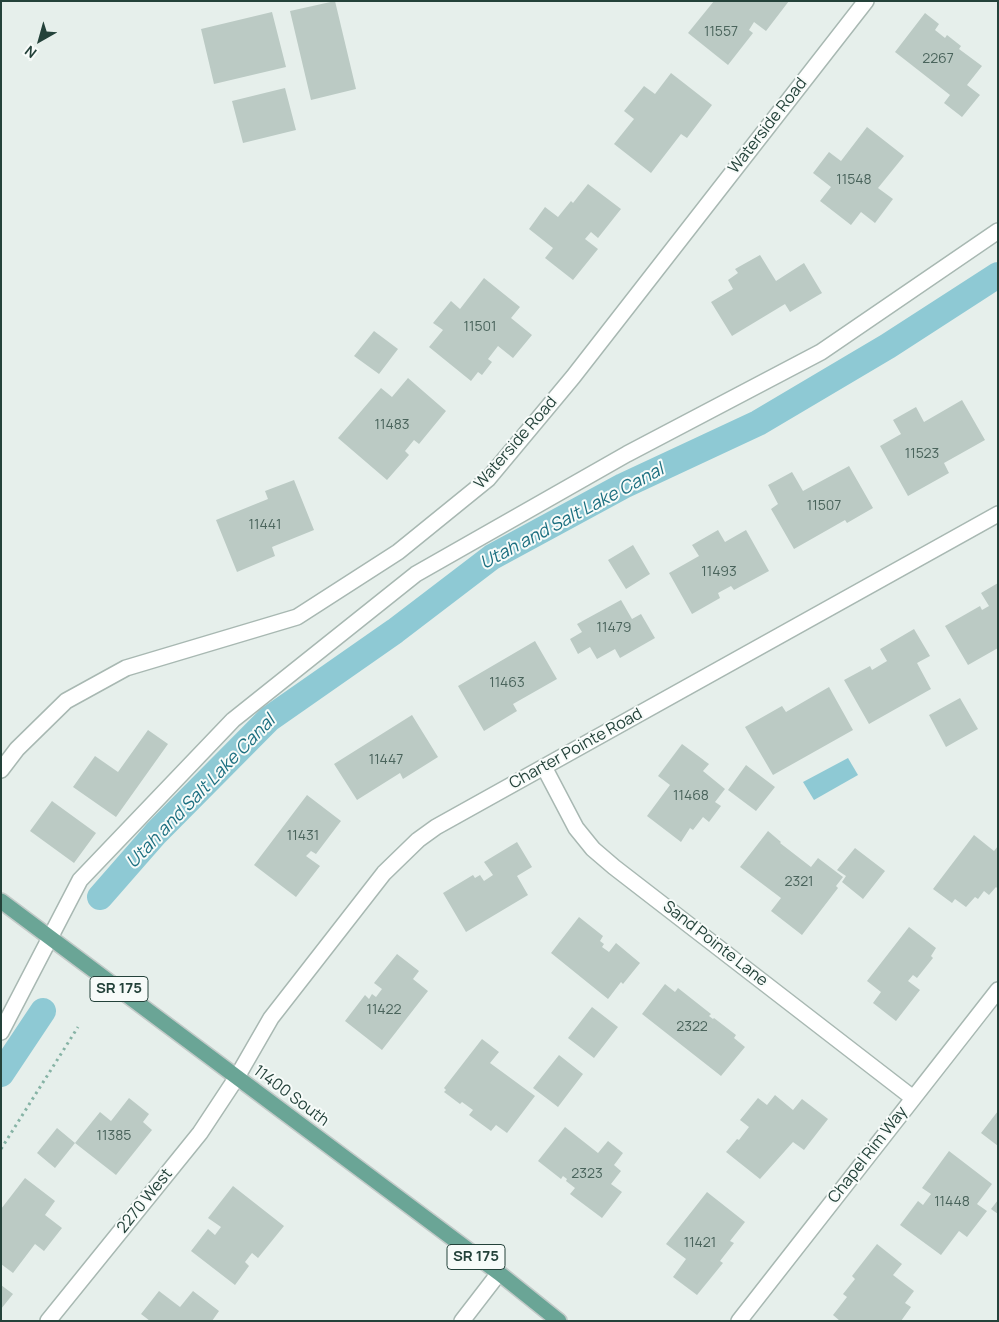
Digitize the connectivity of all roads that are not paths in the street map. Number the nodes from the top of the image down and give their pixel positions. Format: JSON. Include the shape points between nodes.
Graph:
{"nodes":[{"id":1,"x":866,"y":1,"type":"edge"},
{"id":2,"x":998,"y":231,"type":"edge"},
{"id":3,"x":998,"y":514,"type":"edge"},
{"id":4,"x":544,"y":767,"type":"junction"},
{"id":5,"x":1,"y":770,"type":"edge"},
{"id":6,"x":1,"y":900,"type":"edge"},
{"id":7,"x":51,"y":937,"type":"junction"},
{"id":8,"x":998,"y":990,"type":"edge"},
{"id":9,"x":1,"y":1032,"type":"edge"},
{"id":10,"x":237,"y":1077,"type":"junction"},
{"id":11,"x":913,"y":1098,"type":"junction"},
{"id":12,"x":499,"y":1273,"type":"junction"},
{"id":13,"x":48,"y":1321,"type":"edge"},
{"id":14,"x":462,"y":1321,"type":"edge"},
{"id":15,"x":559,"y":1321,"type":"edge"},
{"id":16,"x":739,"y":1321,"type":"edge"}],
"edges":[{"from":1,"to":5,"type":"street","name":"Waterside Road","via":[[573,377],[488,479],[398,552],[297,616],[126,668],[66,701],[17,749]]},
{"from":2,"to":7,"type":"street","via":[[821,352],[627,454],[416,574],[233,720],[80,880]]},
{"from":3,"to":4,"type":"street","name":"Charter Pointe Road"},
{"from":4,"to":10,"type":"street","name":"Charter Pointe Road","via":[[436,827],[384,873],[271,1018]]},
{"from":4,"to":11,"type":"street","name":"Sand Pointe Lane","via":[[576,828],[593,849]]},
{"from":6,"to":7,"type":"main road","name":"11400 South","number":"SR 175"},
{"from":7,"to":9,"type":"street"},
{"from":7,"to":10,"type":"main road","name":"11400 South","number":"SR 175"},
{"from":8,"to":11,"type":"street","name":"Chapel Rim Way"},
{"from":10,"to":12,"type":"main road","name":"11400 South","number":"SR 175"},
{"from":10,"to":13,"type":"street","name":"2270 West","via":[[200,1133]]},
{"from":11,"to":16,"type":"street","name":"Chapel Rim Way"},
{"from":12,"to":14,"type":"street"},
{"from":12,"to":15,"type":"main road","name":"11400 South","number":"SR 175"}]}
